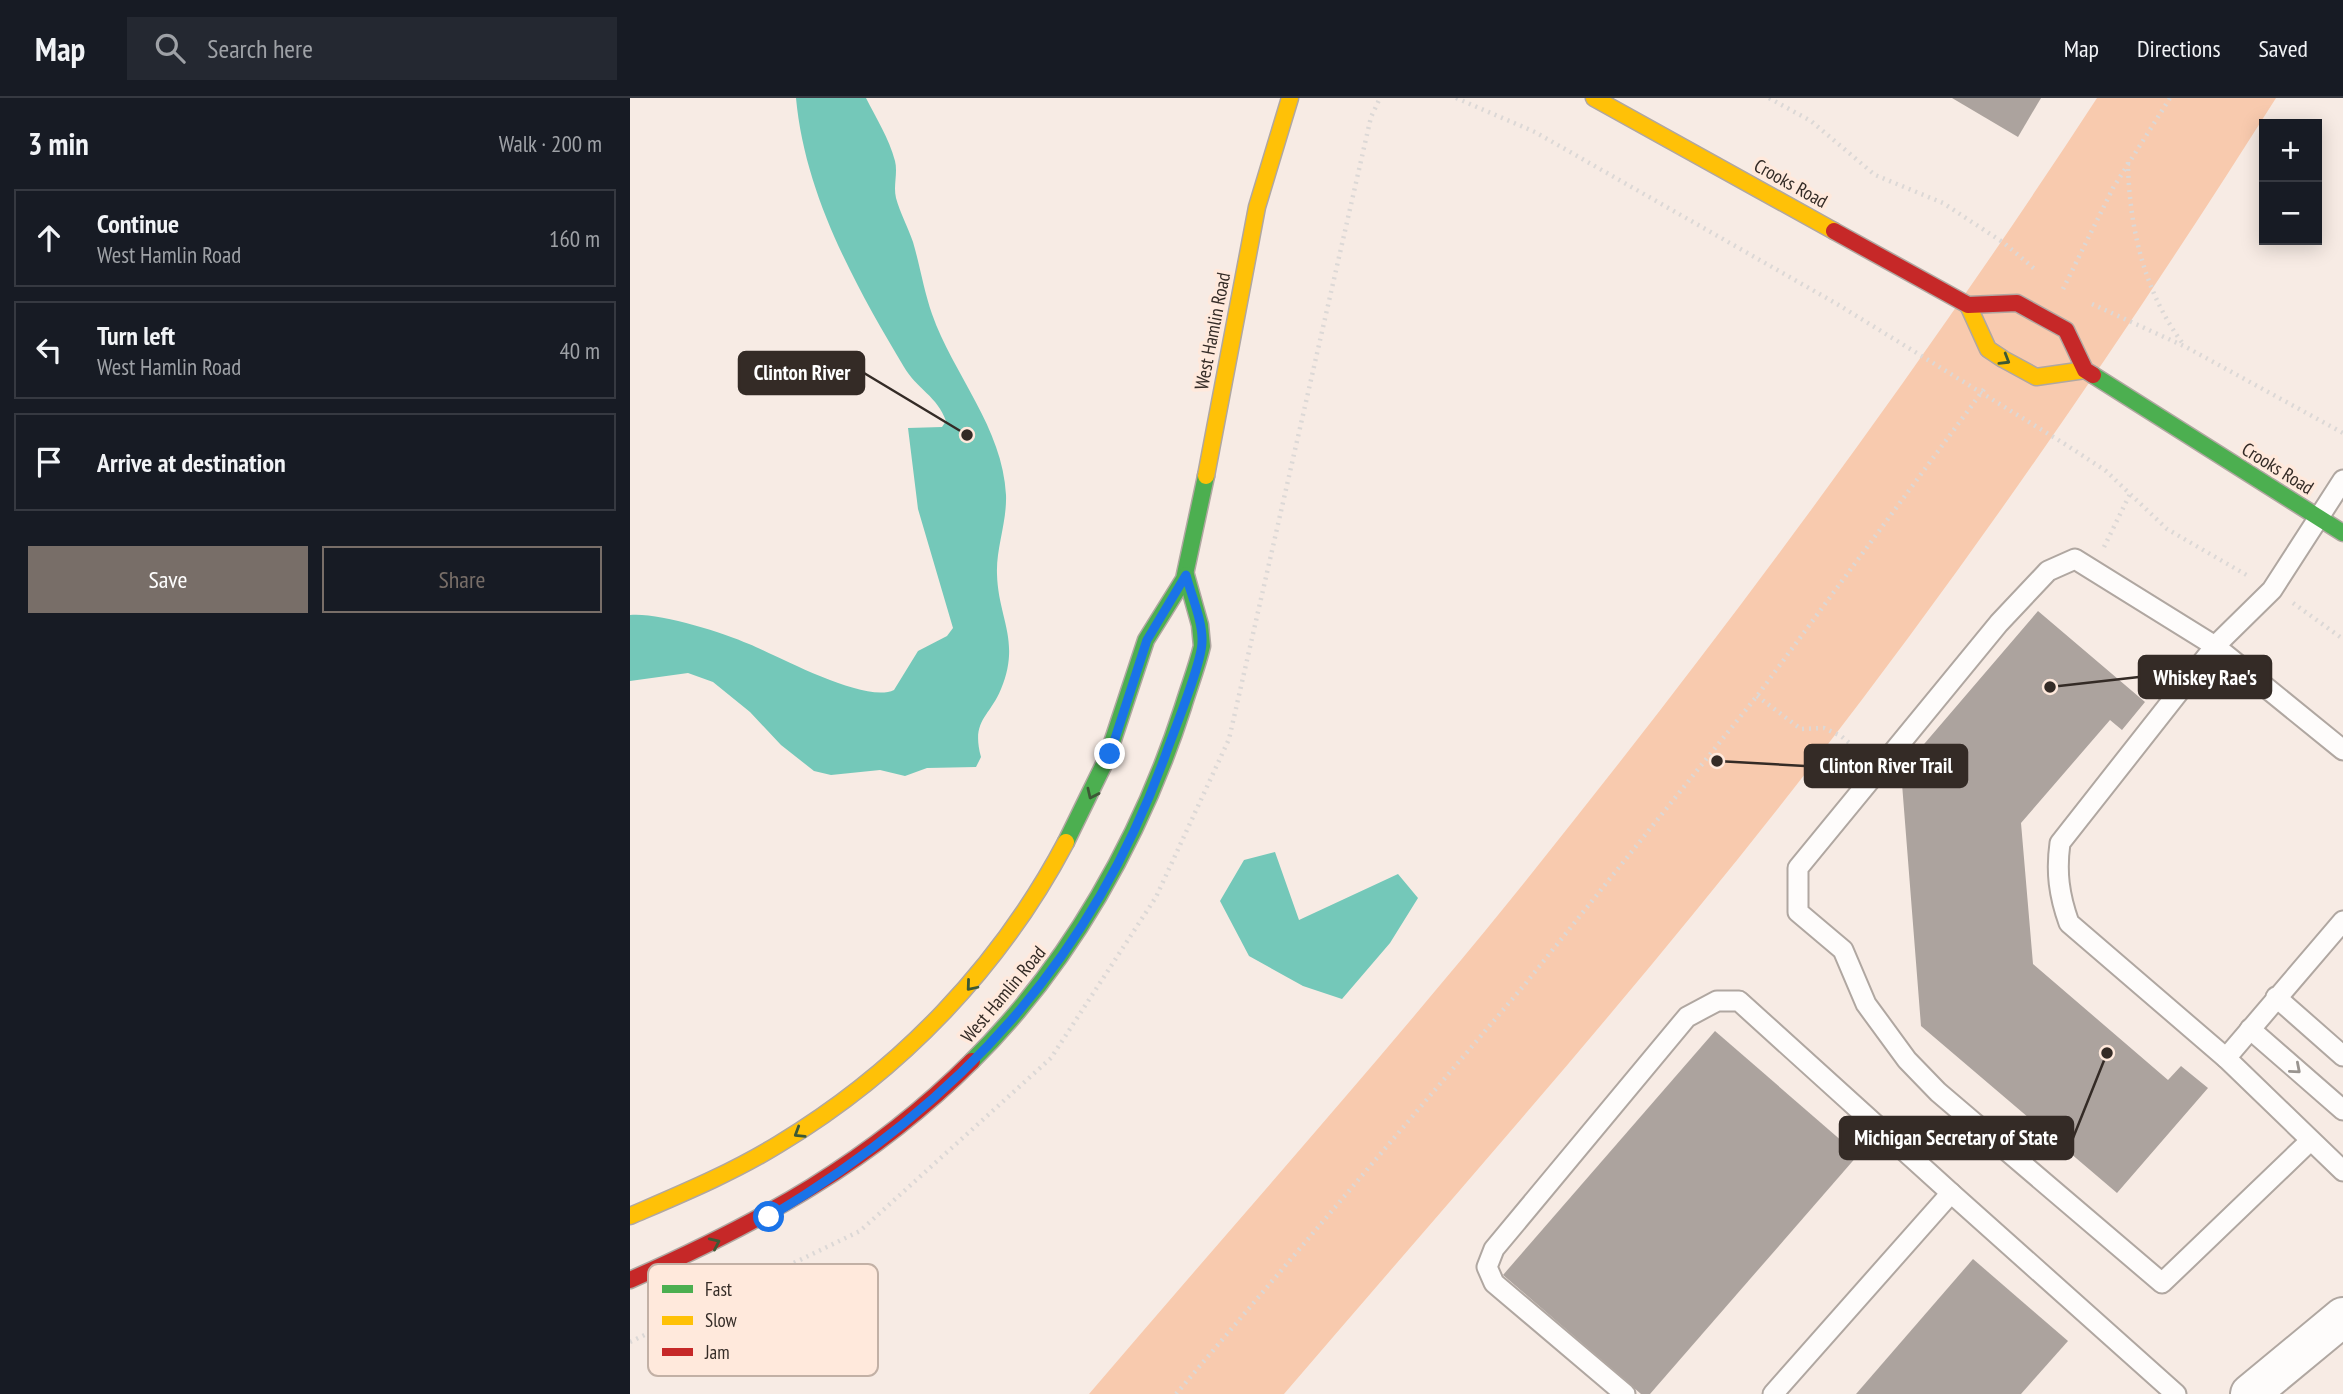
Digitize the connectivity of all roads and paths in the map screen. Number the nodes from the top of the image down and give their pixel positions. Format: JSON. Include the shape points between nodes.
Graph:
{"nodes":[{"id":1,"x":1290,"y":98,"type":"edge"},
{"id":2,"x":1455,"y":98,"type":"edge"},
{"id":3,"x":1594,"y":98,"type":"edge"},
{"id":4,"x":1769,"y":98,"type":"edge"},
{"id":5,"x":2170,"y":98,"type":"edge"},
{"id":6,"x":2128,"y":162,"type":"junction"},
{"id":7,"x":2043,"y":275,"type":"dead end"},
{"id":8,"x":2052,"y":283,"type":"dead end"},
{"id":9,"x":2062,"y":291,"type":"junction"},
{"id":10,"x":2073,"y":296,"type":"dead end"},
{"id":11,"x":2084,"y":301,"type":"dead end"},
{"id":12,"x":1968,"y":305,"type":"junction"},
{"id":13,"x":2186,"y":347,"type":"junction"},
{"id":14,"x":2085,"y":370,"type":"junction"},
{"id":15,"x":1991,"y":379,"type":"dead end"},
{"id":16,"x":1982,"y":393,"type":"junction"},
{"id":17,"x":2343,"y":433,"type":"edge"},
{"id":18,"x":2343,"y":480,"type":"edge"},
{"id":19,"x":2318,"y":517,"type":"junction"},
{"id":20,"x":2343,"y":533,"type":"edge"},
{"id":21,"x":1186,"y":575,"type":"junction"},
{"id":22,"x":2272,"y":590,"type":"junction"},
{"id":23,"x":2343,"y":639,"type":"edge"},
{"id":24,"x":2215,"y":646,"type":"junction"},
{"id":25,"x":1757,"y":696,"type":"junction"},
{"id":26,"x":2343,"y":750,"type":"edge"},
{"id":27,"x":1878,"y":768,"type":"junction"},
{"id":28,"x":2343,"y":921,"type":"edge"},
{"id":29,"x":2276,"y":997,"type":"junction"},
{"id":30,"x":2250,"y":1029,"type":"junction"},
{"id":31,"x":2343,"y":1056,"type":"edge"},
{"id":32,"x":2226,"y":1058,"type":"junction"},
{"id":33,"x":2343,"y":1110,"type":"edge"},
{"id":34,"x":2310,"y":1141,"type":"junction"},
{"id":35,"x":2343,"y":1171,"type":"edge"},
{"id":36,"x":1951,"y":1193,"type":"junction"},
{"id":37,"x":630,"y":1216,"type":"edge"},
{"id":38,"x":665,"y":1264,"type":"edge"},
{"id":39,"x":648,"y":1272,"type":"edge"},
{"id":40,"x":630,"y":1280,"type":"edge"},
{"id":41,"x":2343,"y":1317,"type":"edge"},
{"id":42,"x":1176,"y":1394,"type":"edge"},
{"id":43,"x":1625,"y":1394,"type":"edge"},
{"id":44,"x":1773,"y":1394,"type":"edge"},
{"id":45,"x":2176,"y":1394,"type":"edge"},
{"id":46,"x":2250,"y":1394,"type":"edge"}],
"edges":[{"from":1,"to":21,"type":"main road","name":"West Hamlin Road","via":[[1258,201]]},
{"from":2,"to":16,"type":"path","via":[[1535,132],[1837,304]]},
{"from":3,"to":12,"type":"main road","name":"Crooks Road"},
{"from":4,"to":7,"type":"path","via":[[1811,121],[1875,175],[1943,203]]},
{"from":5,"to":6,"type":"path"},
{"from":6,"to":9,"type":"path"},
{"from":6,"to":13,"type":"path","via":[[2129,201],[2143,262],[2165,316]]},
{"from":8,"to":9,"type":"path"},
{"from":9,"to":10,"type":"path"},
{"from":11,"to":13,"type":"path"},
{"from":12,"to":14,"type":"main road","via":[[2017,303],[2066,330]]},
{"from":12,"to":14,"type":"main road","one_way":true,"via":[[1988,349],[2003,359],[2036,377]]},
{"from":13,"to":17,"type":"path"},
{"from":14,"to":19,"type":"main road","name":"Crooks Road"},
{"from":15,"to":16,"type":"path"},
{"from":16,"to":22,"type":"path","via":[[2106,471],[2167,529]]},
{"from":16,"to":25,"type":"path"},
{"from":18,"to":19,"type":"lane"},
{"from":19,"to":20,"type":"main road","name":"Crooks Road"},
{"from":19,"to":22,"type":"lane"},
{"from":21,"to":37,"type":"main road","name":"West Hamlin Road","one_way":true,"via":[[1147,640],[1110,754],[1071,836],[1023,917],[963,995],[893,1064],[814,1124],[727,1174]]},
{"from":38,"to":21,"type":"main road","name":"West Hamlin Road","one_way":true,"via":[[769,1217],[859,1161],[950,1087],[1031,998],[1097,901],[1156,783],[1203,642]]},
{"from":22,"to":23,"type":"path"},
{"from":22,"to":24,"type":"lane"},
{"from":24,"to":26,"type":"lane"},
{"from":24,"to":27,"type":"lane","via":[[2075,559],[2048,571]]},
{"from":24,"to":32,"type":"lane","via":[[2060,843],[2057,866],[2069,923]]},
{"from":25,"to":27,"type":"path","via":[[1801,729],[1824,728],[1841,736]]},
{"from":25,"to":42,"type":"path","via":[[1526,983]]},
{"from":27,"to":34,"type":"lane","via":[[1798,868],[1798,912],[1843,950],[1866,1004],[1907,1060],[1938,1092],[2162,1283]]},
{"from":28,"to":29,"type":"lane"},
{"from":29,"to":30,"type":"lane"},
{"from":29,"to":31,"type":"lane"},
{"from":30,"to":32,"type":"lane"},
{"from":30,"to":33,"type":"lane","one_way":true},
{"from":32,"to":34,"type":"lane"},
{"from":34,"to":35,"type":"lane"},
{"from":36,"to":43,"type":"lane","via":[[1739,1001],[1717,1001],[1687,1017],[1494,1249],[1487,1267],[1494,1283]]},
{"from":36,"to":44,"type":"lane"},
{"from":36,"to":45,"type":"lane"},
{"from":40,"to":39,"type":"main road","name":"West Hamlin Road","one_way":true},
{"from":41,"to":46,"type":"street"}]}
